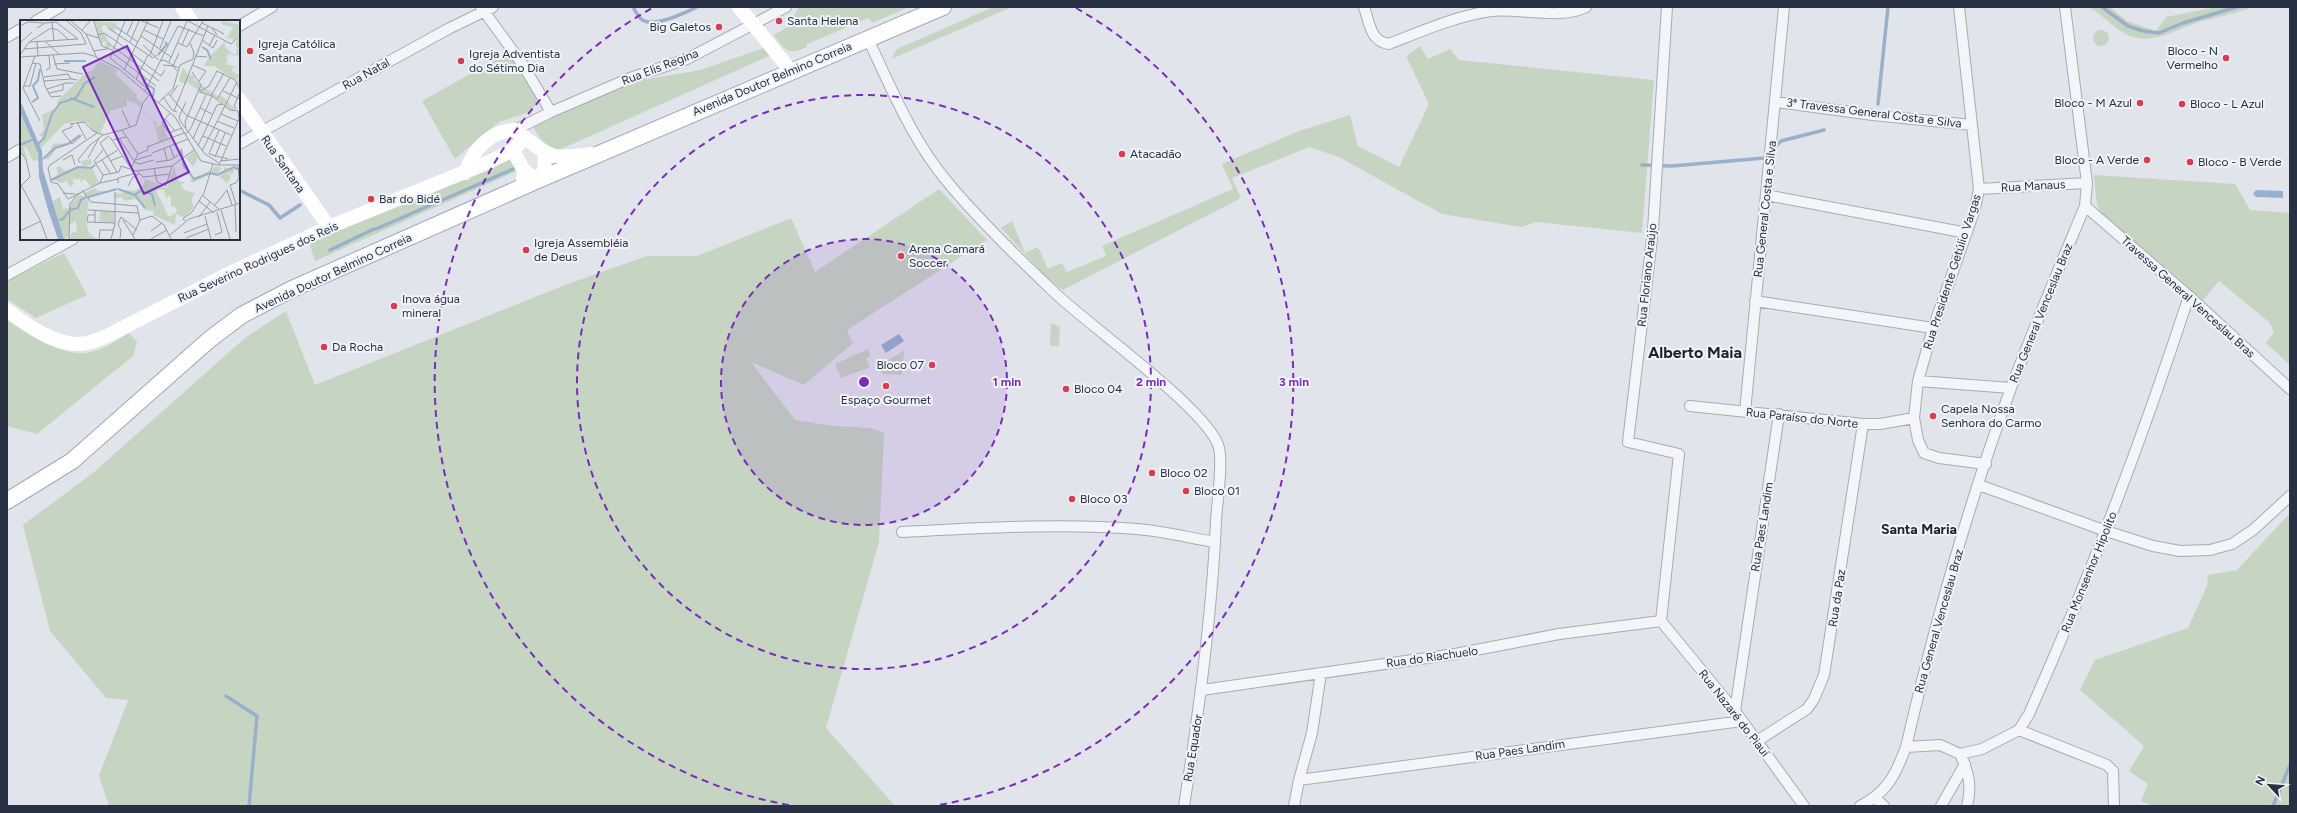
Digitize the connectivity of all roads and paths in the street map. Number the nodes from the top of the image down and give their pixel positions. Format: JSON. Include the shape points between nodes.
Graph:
{"nodes":[{"id":1,"x":60,"y":7,"type":"edge"},
{"id":2,"x":182,"y":7,"type":"edge"},
{"id":3,"x":272,"y":7,"type":"edge"},
{"id":4,"x":738,"y":7,"type":"edge"},
{"id":5,"x":786,"y":7,"type":"edge"},
{"id":6,"x":943,"y":7,"type":"edge"},
{"id":7,"x":1364,"y":7,"type":"edge"},
{"id":8,"x":1586,"y":7,"type":"edge"},
{"id":9,"x":1667,"y":7,"type":"edge"},
{"id":10,"x":1784,"y":7,"type":"edge"},
{"id":11,"x":1959,"y":7,"type":"edge"},
{"id":12,"x":2065,"y":7,"type":"edge"},
{"id":13,"x":486,"y":8,"type":"edge"},
{"id":14,"x":38,"y":20,"type":"edge"},
{"id":15,"x":190,"y":20,"type":"edge"},
{"id":16,"x":752,"y":23,"type":"junction"},
{"id":17,"x":240,"y":25,"type":"edge"},
{"id":18,"x":20,"y":30,"type":"edge"},
{"id":19,"x":7,"y":38,"type":"edge"},
{"id":20,"x":868,"y":39,"type":"junction"},
{"id":21,"x":791,"y":71,"type":"junction"},
{"id":22,"x":240,"y":101,"type":"edge"},
{"id":23,"x":1776,"y":102,"type":"junction"},
{"id":24,"x":551,"y":112,"type":"junction"},
{"id":25,"x":1972,"y":125,"type":"junction"},
{"id":26,"x":260,"y":132,"type":"junction"},
{"id":27,"x":520,"y":134,"type":"junction"},
{"id":28,"x":240,"y":143,"type":"edge"},
{"id":29,"x":20,"y":150,"type":"edge"},
{"id":30,"x":513,"y":150,"type":"junction"},
{"id":31,"x":544,"y":152,"type":"junction"},
{"id":32,"x":602,"y":152,"type":"junction"},
{"id":33,"x":7,"y":157,"type":"edge"},
{"id":34,"x":465,"y":173,"type":"junction"},
{"id":35,"x":524,"y":179,"type":"junction"},
{"id":36,"x":538,"y":180,"type":"junction"},
{"id":37,"x":2087,"y":183,"type":"junction"},
{"id":38,"x":1979,"y":189,"type":"junction"},
{"id":39,"x":1766,"y":195,"type":"junction"},
{"id":40,"x":2085,"y":206,"type":"junction"},
{"id":41,"x":329,"y":227,"type":"junction"},
{"id":42,"x":1967,"y":233,"type":"junction"},
{"id":43,"x":71,"y":240,"type":"edge"},
{"id":44,"x":7,"y":275,"type":"edge"},
{"id":45,"x":2189,"y":296,"type":"junction"},
{"id":46,"x":1755,"y":301,"type":"junction"},
{"id":47,"x":7,"y":310,"type":"edge"},
{"id":48,"x":1933,"y":328,"type":"junction"},
{"id":49,"x":1918,"y":381,"type":"junction"},
{"id":50,"x":2011,"y":388,"type":"junction"},
{"id":51,"x":2290,"y":389,"type":"edge"},
{"id":52,"x":1690,"y":406,"type":"dead end"},
{"id":53,"x":1745,"y":412,"type":"junction"},
{"id":54,"x":1779,"y":414,"type":"junction"},
{"id":55,"x":1914,"y":418,"type":"junction"},
{"id":56,"x":1863,"y":424,"type":"junction"},
{"id":57,"x":1986,"y":464,"type":"junction"},
{"id":58,"x":1979,"y":485,"type":"junction"},
{"id":59,"x":2290,"y":496,"type":"edge"},
{"id":60,"x":7,"y":501,"type":"edge"},
{"id":61,"x":2106,"y":531,"type":"junction"},
{"id":62,"x":902,"y":532,"type":"dead end"},
{"id":63,"x":1215,"y":542,"type":"junction"},
{"id":64,"x":1661,"y":622,"type":"junction"},
{"id":65,"x":1321,"y":673,"type":"junction"},
{"id":66,"x":1202,"y":690,"type":"junction"},
{"id":67,"x":1734,"y":711,"type":"junction"},
{"id":68,"x":1742,"y":721,"type":"junction"},
{"id":69,"x":2019,"y":730,"type":"junction"},
{"id":70,"x":1757,"y":741,"type":"junction"},
{"id":71,"x":1906,"y":747,"type":"junction"},
{"id":72,"x":1963,"y":759,"type":"junction"},
{"id":73,"x":1299,"y":780,"type":"junction"},
{"id":74,"x":1875,"y":798,"type":"junction"},
{"id":75,"x":1184,"y":806,"type":"edge"},
{"id":76,"x":1294,"y":806,"type":"edge"},
{"id":77,"x":1804,"y":806,"type":"edge"},
{"id":78,"x":1860,"y":806,"type":"edge"},
{"id":79,"x":1884,"y":806,"type":"edge"},
{"id":80,"x":1941,"y":806,"type":"edge"},
{"id":81,"x":1968,"y":806,"type":"edge"},
{"id":82,"x":2114,"y":806,"type":"edge"}],
"edges":[{"from":1,"to":14,"type":"street"},
{"from":2,"to":15,"type":"street"},
{"from":3,"to":17,"type":"street"},
{"from":4,"to":16,"type":"street"},
{"from":5,"to":16,"type":"street","name":"Rua Elis Regina"},
{"from":6,"to":20,"type":"main road","name":"Avenida Doutor Belmino Correia"},
{"from":7,"to":8,"type":"street","via":[[1375,38],[1389,44],[1466,16],[1493,11],[1564,12]]},
{"from":9,"to":64,"type":"street","name":"Rua Floriano Araújo","via":[[1653,230],[1628,442],[1678,454]]},
{"from":10,"to":23,"type":"street","name":"Rua General Costa e Silva"},
{"from":11,"to":25,"type":"street","name":"Rua Presidente Getúlio Vargas"},
{"from":12,"to":37,"type":"street","name":"Rua General Venceslau Braz"},
{"from":13,"to":24,"type":"street"},
{"from":13,"to":26,"type":"street","name":"Rua Natal"},
{"from":16,"to":21,"type":"street"},
{"from":16,"to":24,"type":"street","name":"Rua Elis Regina","via":[[739,33],[687,58],[630,78]]},
{"from":18,"to":19,"type":"street"},
{"from":20,"to":21,"type":"main road","name":"Avenida Doutor Belmino Correia"},
{"from":20,"to":63,"type":"street","name":"Rua Equador","via":[[910,129],[928,159],[951,187],[1056,294],[1189,407],[1213,435],[1219,447],[1220,458]]},
{"from":21,"to":32,"type":"main road","name":"Avenida Doutor Belmino Correia"},
{"from":22,"to":26,"type":"street","name":"Rua Santana"},
{"from":23,"to":25,"type":"street","name":"3ª Travessa General Costa e Silva"},
{"from":23,"to":39,"type":"street","name":"Rua General Costa e Silva"},
{"from":24,"to":27,"type":"street","name":"Rua Elis Regina","via":[[531,122]]},
{"from":25,"to":38,"type":"street","name":"Rua Presidente Getúlio Vargas"},
{"from":26,"to":28,"type":"street","name":"Rua Natal"},
{"from":26,"to":41,"type":"street","name":"Rua Santana"},
{"from":27,"to":30,"type":"street","name":"Rua Severino Rodrigues dos Reis"},
{"from":27,"to":31,"type":"street"},
{"from":27,"to":34,"type":"street","via":[[497,134],[487,140],[470,158]]},
{"from":29,"to":33,"type":"street"},
{"from":30,"to":34,"type":"street","name":"Rua Severino Rodrigues dos Reis"},
{"from":30,"to":35,"type":"street"},
{"from":31,"to":32,"type":"street","name":"Avenida Doutor Belmino Correia","via":[[565,158]]},
{"from":31,"to":36,"type":"street","via":[[545,169]]},
{"from":32,"to":36,"type":"main road","name":"Avenida Doutor Belmino Correia"},
{"from":34,"to":41,"type":"street","name":"Rua Severino Rodrigues dos Reis"},
{"from":35,"to":36,"type":"main road","name":"Avenida Doutor Belmino Correia"},
{"from":35,"to":60,"type":"main road","name":"Avenida Doutor Belmino Correia","via":[[242,315],[210,339],[72,461]]},
{"from":37,"to":38,"type":"street","name":"Rua Manaus"},
{"from":37,"to":40,"type":"street","name":"Rua General Venceslau Braz"},
{"from":38,"to":42,"type":"street","name":"Rua Presidente Getúlio Vargas"},
{"from":39,"to":42,"type":"street"},
{"from":39,"to":46,"type":"street","name":"Rua General Costa e Silva"},
{"from":40,"to":45,"type":"street","name":"Travessa General Venceslau Bras"},
{"from":40,"to":50,"type":"street","name":"Rua General Venceslau Braz"},
{"from":41,"to":47,"type":"street","name":"Rua Severino Rodrigues dos Reis","via":[[91,342],[62,342],[27,326]]},
{"from":42,"to":48,"type":"street","name":"Rua Presidente Getúlio Vargas"},
{"from":43,"to":44,"type":"street"},
{"from":45,"to":51,"type":"street","name":"Travessa General Venceslau Bras"},
{"from":45,"to":61,"type":"street","name":"Rua Monsenhor Hipolito","via":[[2146,425]]},
{"from":46,"to":48,"type":"street"},
{"from":46,"to":53,"type":"street","name":"Rua General Costa e Silva"},
{"from":48,"to":49,"type":"street","name":"Rua Presidente Getúlio Vargas"},
{"from":49,"to":50,"type":"street"},
{"from":49,"to":55,"type":"street","name":"Rua Presidente Getúlio Vargas"},
{"from":50,"to":57,"type":"street","name":"Rua General Venceslau Braz"},
{"from":52,"to":53,"type":"street","name":"Rua Paraíso do Norte"},
{"from":53,"to":54,"type":"street","name":"Rua Paraíso do Norte"},
{"from":54,"to":56,"type":"street","name":"Rua Paraíso do Norte"},
{"from":54,"to":67,"type":"street","name":"Rua Paes Landim"},
{"from":55,"to":56,"type":"street","name":"Rua Paraíso do Norte"},
{"from":55,"to":57,"type":"street","name":"Rua Presidente Getúlio Vargas","via":[[1924,453],[1939,458]]},
{"from":56,"to":70,"type":"street","name":"Rua da Paz","via":[[1824,675],[1807,709]]},
{"from":57,"to":58,"type":"street","name":"Rua General Venceslau Braz"},
{"from":58,"to":61,"type":"street"},
{"from":58,"to":71,"type":"street","name":"Rua General Venceslau Braz","via":[[1938,618]]},
{"from":59,"to":61,"type":"street","via":[[2253,530],[2232,544],[2210,550],[2180,551],[2153,546]]},
{"from":61,"to":69,"type":"street","name":"Rua Monsenhor Hipolito","via":[[2046,677]]},
{"from":62,"to":63,"type":"street","via":[[1089,526],[1139,529]]},
{"from":63,"to":66,"type":"street","name":"Rua Equador"},
{"from":64,"to":65,"type":"street","name":"Rua do Riachuelo","via":[[1559,634],[1455,654]]},
{"from":64,"to":67,"type":"street","name":"Rua Nazaré do Piauí"},
{"from":65,"to":66,"type":"street","name":"Rua do Riachuelo"},
{"from":65,"to":73,"type":"street","via":[[1312,733]]},
{"from":66,"to":75,"type":"street","name":"Rua Equador"},
{"from":67,"to":68,"type":"street","name":"Rua Nazaré do Piauí"},
{"from":68,"to":70,"type":"street","name":"Rua Nazaré do Piauí"},
{"from":68,"to":73,"type":"street","name":"Rua Paes Landim"},
{"from":69,"to":72,"type":"street"},
{"from":69,"to":82,"type":"street","via":[[2107,765],[2113,771]]},
{"from":70,"to":77,"type":"street","name":"Rua Nazaré do Piauí"},
{"from":71,"to":72,"type":"street","via":[[1940,745]]},
{"from":71,"to":74,"type":"street","name":"Rua General Venceslau Braz","via":[[1897,770]]},
{"from":72,"to":80,"type":"street"},
{"from":72,"to":81,"type":"street","via":[[1970,782]]},
{"from":73,"to":76,"type":"street"},
{"from":74,"to":78,"type":"street","name":"Rua General Venceslau Braz"},
{"from":74,"to":79,"type":"street"}]}
